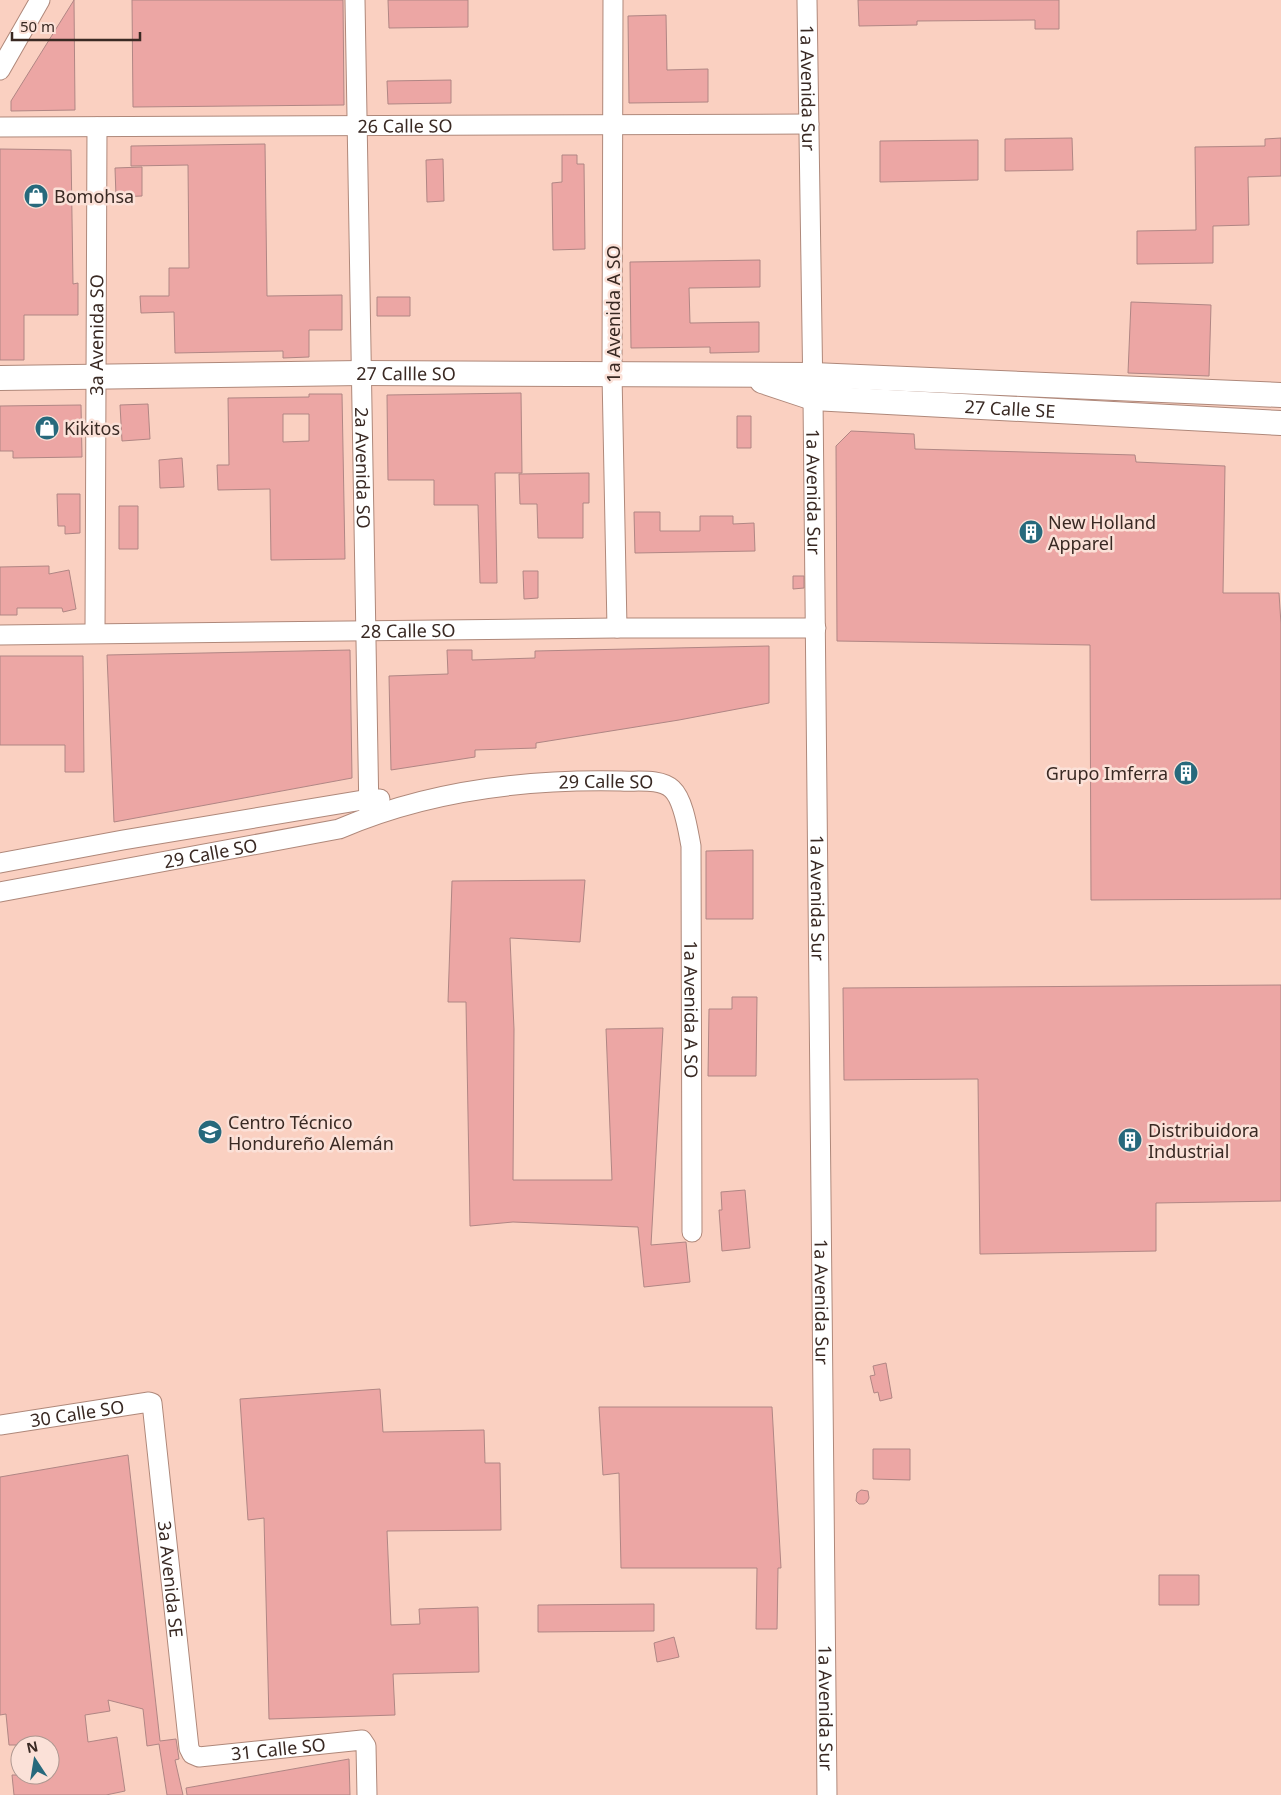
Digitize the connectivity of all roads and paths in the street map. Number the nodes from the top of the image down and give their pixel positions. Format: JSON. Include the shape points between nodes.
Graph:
{"nodes":[{"id":1,"x":40,"y":0,"type":"edge"},
{"id":2,"x":355,"y":0,"type":"edge"},
{"id":3,"x":613,"y":0,"type":"edge"},
{"id":4,"x":807,"y":0,"type":"edge"},
{"id":5,"x":0,"y":70,"type":"edge"},
{"id":6,"x":809,"y":124,"type":"junction"},
{"id":7,"x":614,"y":125,"type":"junction"},
{"id":8,"x":357,"y":126,"type":"junction"},
{"id":9,"x":0,"y":127,"type":"edge"},
{"id":10,"x":97,"y":127,"type":"junction"},
{"id":11,"x":362,"y":373,"type":"junction"},
{"id":12,"x":612,"y":374,"type":"junction"},
{"id":13,"x":744,"y":374,"type":"junction"},
{"id":14,"x":813,"y":374,"type":"junction"},
{"id":15,"x":96,"y":376,"type":"junction"},
{"id":16,"x":0,"y":378,"type":"edge"},
{"id":17,"x":1281,"y":395,"type":"edge"},
{"id":18,"x":813,"y":398,"type":"junction"},
{"id":19,"x":1281,"y":423,"type":"edge"},
{"id":20,"x":617,"y":628,"type":"junction"},
{"id":21,"x":816,"y":628,"type":"junction"},
{"id":22,"x":366,"y":630,"type":"junction"},
{"id":23,"x":96,"y":633,"type":"junction"},
{"id":24,"x":0,"y":635,"type":"edge"},
{"id":25,"x":673,"y":790,"type":"joint"},
{"id":26,"x":369,"y":807,"type":"junction"},
{"id":27,"x":123,"y":840,"type":"junction"},
{"id":28,"x":54,"y":852,"type":"junction"},
{"id":29,"x":0,"y":863,"type":"edge"},
{"id":30,"x":128,"y":868,"type":"junction"},
{"id":31,"x":61,"y":880,"type":"junction"},
{"id":32,"x":0,"y":892,"type":"edge"},
{"id":33,"x":692,"y":1232,"type":"dead end"},
{"id":34,"x":152,"y":1404,"type":"joint"},
{"id":35,"x":0,"y":1425,"type":"edge"},
{"id":36,"x":192,"y":1754,"type":"joint"},
{"id":37,"x":367,"y":1795,"type":"edge"},
{"id":38,"x":827,"y":1795,"type":"edge"}],
"edges":[{"from":1,"to":5,"type":"street"},
{"from":2,"to":8,"type":"street","name":"2a Avenida SO"},
{"from":3,"to":7,"type":"street","name":"1a Avenida A SO"},
{"from":4,"to":6,"type":"street","name":"1a Avenida Sur"},
{"from":6,"to":7,"type":"street","name":"26 Calle SO"},
{"from":6,"to":14,"type":"street","name":"1a Avenida Sur"},
{"from":7,"to":8,"type":"street","name":"26 Calle SO"},
{"from":7,"to":12,"type":"street","name":"1a Avenida A SO"},
{"from":8,"to":10,"type":"street","name":"26 Calle SO"},
{"from":8,"to":11,"type":"street","name":"2a Avenida SO"},
{"from":9,"to":10,"type":"street","name":"26 Calle SO"},
{"from":10,"to":15,"type":"street","name":"3a Avenida SO"},
{"from":11,"to":12,"type":"main road","name":"27 Callle SO"},
{"from":11,"to":15,"type":"main road","name":"27 Callle SO"},
{"from":11,"to":22,"type":"street","name":"2a Avenida SO"},
{"from":12,"to":13,"type":"main road","name":"27 Callle SO"},
{"from":12,"to":20,"type":"street","name":"1a Avenida A SO"},
{"from":13,"to":14,"type":"main road","name":"27 Callle SO"},
{"from":13,"to":18,"type":"main road","name":"27 Calle SE"},
{"from":14,"to":17,"type":"main road","name":"27 Calle SE"},
{"from":14,"to":18,"type":"street","name":"1a Avenida Sur"},
{"from":15,"to":16,"type":"main road","name":"27 Callle SO"},
{"from":15,"to":23,"type":"street","name":"3a Avenida SO"},
{"from":18,"to":19,"type":"main road","name":"27 Calle SE"},
{"from":18,"to":21,"type":"street","name":"1a Avenida Sur"},
{"from":20,"to":21,"type":"street","name":"28 Calle SO"},
{"from":20,"to":22,"type":"street","name":"28 Calle SO"},
{"from":21,"to":38,"type":"street","name":"1a Avenida Sur"},
{"from":22,"to":23,"type":"street","name":"28 Calle SO"},
{"from":22,"to":26,"type":"street","name":"2a Avenida SO"},
{"from":23,"to":24,"type":"street","name":"28 Calle SO"},
{"from":25,"to":26,"type":"street","name":"29 Calle SO","via":[[661,782],[583,780],[534,783]]},
{"from":25,"to":33,"type":"street","name":"1a Avenida A SO","via":[[687,823],[691,846]]},
{"from":26,"to":27,"type":"street","name":"29 Calle SO"},
{"from":26,"to":30,"type":"street","name":"29 Calle SO","via":[[339,830]]},
{"from":27,"to":28,"type":"street","name":"29 Calle SO"},
{"from":27,"to":30,"type":"street"},
{"from":28,"to":29,"type":"street","name":"29 Calle SO"},
{"from":28,"to":31,"type":"street"},
{"from":30,"to":31,"type":"street","name":"29 Calle SO"},
{"from":31,"to":32,"type":"street","name":"29 Calle SO"},
{"from":34,"to":35,"type":"street","name":"30 Calle SO"},
{"from":34,"to":36,"type":"street","name":"3a Avenida SE"},
{"from":36,"to":37,"type":"street","name":"31 Calle SO","via":[[199,1757],[357,1740],[364,1742],[366,1750]]}]}
